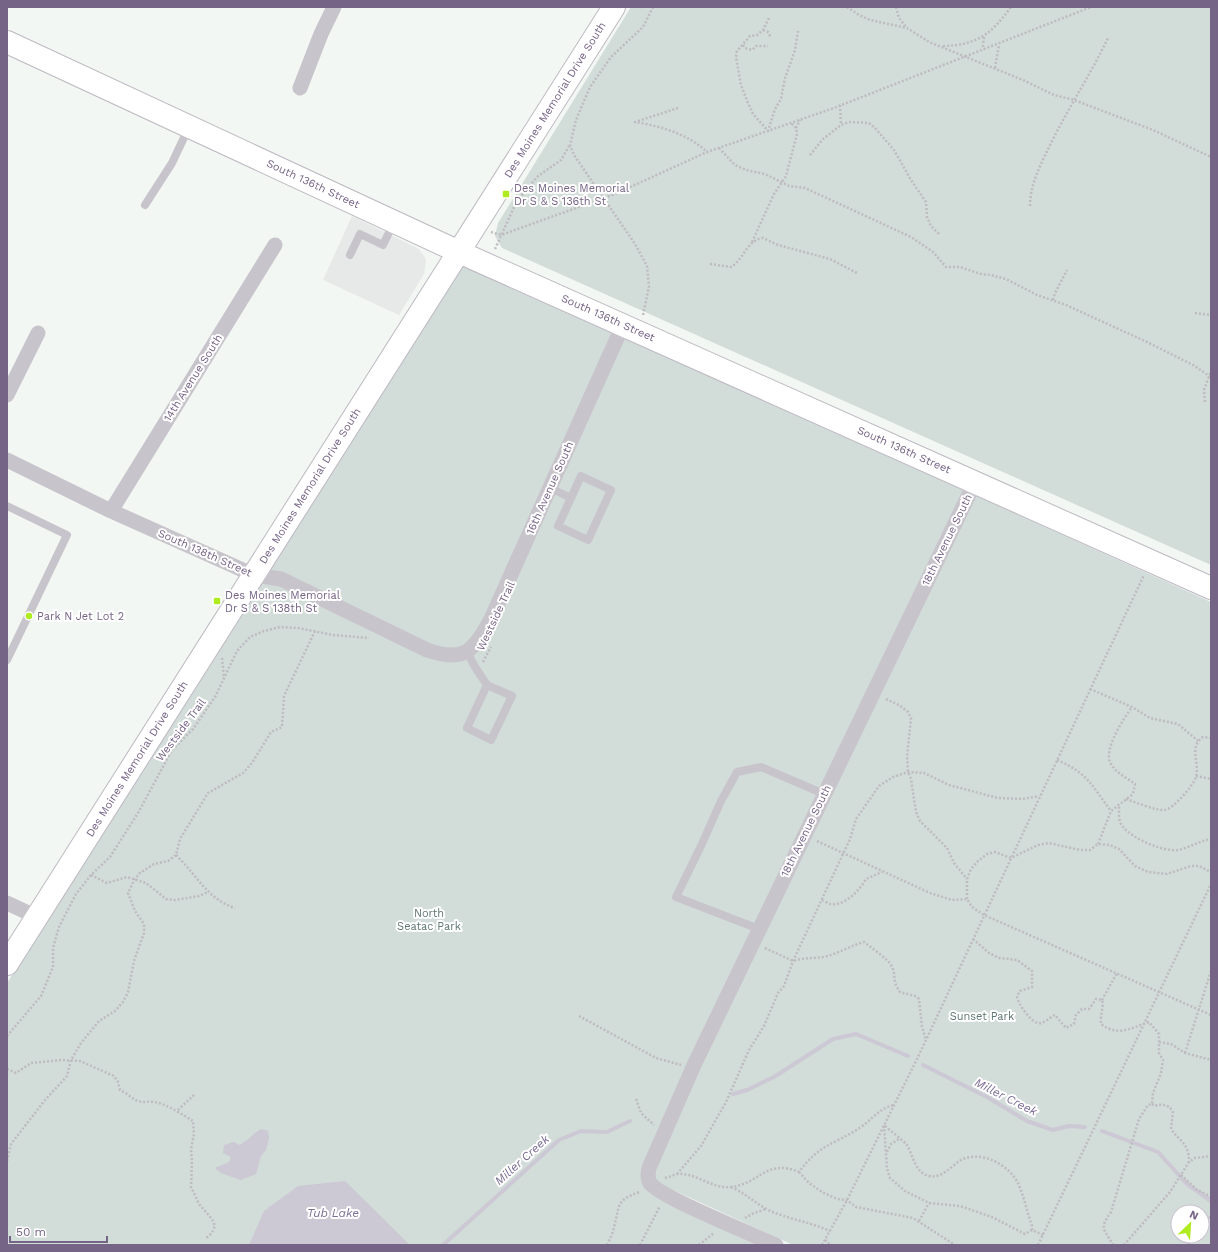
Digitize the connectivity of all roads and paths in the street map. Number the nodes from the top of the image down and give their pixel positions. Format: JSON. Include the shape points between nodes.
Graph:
{"nodes":[{"id":1,"x":334,"y":7,"type":"edge"},
{"id":2,"x":614,"y":7,"type":"edge"},
{"id":3,"x":653,"y":7,"type":"edge"},
{"id":4,"x":847,"y":7,"type":"edge"},
{"id":5,"x":896,"y":7,"type":"edge"},
{"id":6,"x":1011,"y":7,"type":"edge"},
{"id":7,"x":1091,"y":7,"type":"edge"},
{"id":8,"x":769,"y":18,"type":"dead end"},
{"id":9,"x":907,"y":28,"type":"junction"},
{"id":10,"x":763,"y":30,"type":"junction"},
{"id":11,"x":798,"y":31,"type":"dead end"},
{"id":12,"x":984,"y":37,"type":"junction"},
{"id":13,"x":771,"y":38,"type":"dead end"},
{"id":14,"x":1108,"y":38,"type":"dead end"},
{"id":15,"x":7,"y":42,"type":"edge"},
{"id":16,"x":999,"y":44,"type":"junction"},
{"id":17,"x":743,"y":45,"type":"junction"},
{"id":18,"x":768,"y":46,"type":"dead end"},
{"id":19,"x":942,"y":46,"type":"junction"},
{"id":20,"x":985,"y":50,"type":"junction"},
{"id":21,"x":966,"y":57,"type":"junction"},
{"id":22,"x":995,"y":68,"type":"junction"},
{"id":23,"x":300,"y":88,"type":"dead end"},
{"id":24,"x":1074,"y":100,"type":"junction"},
{"id":25,"x":840,"y":105,"type":"junction"},
{"id":26,"x":678,"y":108,"type":"dead end"},
{"id":27,"x":800,"y":120,"type":"junction"},
{"id":28,"x":791,"y":123,"type":"junction"},
{"id":29,"x":841,"y":125,"type":"junction"},
{"id":30,"x":189,"y":126,"type":"junction"},
{"id":31,"x":796,"y":128,"type":"junction"},
{"id":32,"x":768,"y":131,"type":"junction"},
{"id":33,"x":570,"y":145,"type":"junction"},
{"id":34,"x":719,"y":148,"type":"junction"},
{"id":35,"x":707,"y":152,"type":"junction"},
{"id":36,"x":810,"y":154,"type":"dead end"},
{"id":37,"x":1211,"y":157,"type":"edge"},
{"id":38,"x":782,"y":183,"type":"junction"},
{"id":39,"x":603,"y":197,"type":"junction"},
{"id":40,"x":145,"y":205,"type":"dead end"},
{"id":41,"x":1030,"y":206,"type":"dead end"},
{"id":42,"x":394,"y":221,"type":"junction"},
{"id":43,"x":486,"y":231,"type":"dead end"},
{"id":44,"x":500,"y":235,"type":"junction"},
{"id":45,"x":940,"y":235,"type":"dead end"},
{"id":46,"x":751,"y":242,"type":"junction"},
{"id":47,"x":274,"y":245,"type":"dead end"},
{"id":48,"x":495,"y":249,"type":"dead end"},
{"id":49,"x":459,"y":252,"type":"junction"},
{"id":50,"x":350,"y":255,"type":"dead end"},
{"id":51,"x":710,"y":264,"type":"dead end"},
{"id":52,"x":1068,"y":270,"type":"dead end"},
{"id":53,"x":857,"y":273,"type":"dead end"},
{"id":54,"x":1053,"y":300,"type":"junction"},
{"id":55,"x":1195,"y":313,"type":"dead end"},
{"id":56,"x":1211,"y":315,"type":"edge"},
{"id":57,"x":630,"y":328,"type":"junction"},
{"id":58,"x":38,"y":333,"type":"dead end"},
{"id":59,"x":1211,"y":371,"type":"edge"},
{"id":60,"x":1210,"y":377,"type":"edge"},
{"id":61,"x":7,"y":395,"type":"edge"},
{"id":62,"x":1205,"y":402,"type":"dead end"},
{"id":63,"x":7,"y":460,"type":"edge"},
{"id":64,"x":975,"y":482,"type":"junction"},
{"id":65,"x":550,"y":488,"type":"junction"},
{"id":66,"x":571,"y":498,"type":"junction"},
{"id":67,"x":7,"y":506,"type":"edge"},
{"id":68,"x":111,"y":511,"type":"junction"},
{"id":69,"x":1150,"y":561,"type":"junction"},
{"id":70,"x":254,"y":575,"type":"junction"},
{"id":71,"x":1211,"y":588,"type":"edge"},
{"id":72,"x":315,"y":631,"type":"junction"},
{"id":73,"x":375,"y":639,"type":"dead end"},
{"id":74,"x":493,"y":643,"type":"dead end"},
{"id":75,"x":469,"y":650,"type":"junction"},
{"id":76,"x":7,"y":660,"type":"edge"},
{"id":77,"x":475,"y":668,"type":"junction"},
{"id":78,"x":487,"y":685,"type":"junction"},
{"id":79,"x":1090,"y":689,"type":"junction"},
{"id":80,"x":873,"y":693,"type":"junction"},
{"id":81,"x":1132,"y":707,"type":"junction"},
{"id":82,"x":1211,"y":738,"type":"edge"},
{"id":83,"x":1198,"y":740,"type":"junction"},
{"id":84,"x":1057,"y":760,"type":"junction"},
{"id":85,"x":908,"y":772,"type":"junction"},
{"id":86,"x":1196,"y":776,"type":"junction"},
{"id":87,"x":1211,"y":779,"type":"edge"},
{"id":88,"x":824,"y":794,"type":"junction"},
{"id":89,"x":1039,"y":796,"type":"junction"},
{"id":90,"x":1125,"y":799,"type":"junction"},
{"id":91,"x":1119,"y":807,"type":"junction"},
{"id":92,"x":1111,"y":811,"type":"junction"},
{"id":93,"x":804,"y":835,"type":"junction"},
{"id":94,"x":1211,"y":839,"type":"edge"},
{"id":95,"x":1098,"y":844,"type":"junction"},
{"id":96,"x":842,"y":853,"type":"junction"},
{"id":97,"x":176,"y":855,"type":"junction"},
{"id":98,"x":1011,"y":858,"type":"junction"},
{"id":99,"x":883,"y":872,"type":"junction"},
{"id":100,"x":1211,"y":872,"type":"edge"},
{"id":101,"x":91,"y":875,"type":"junction"},
{"id":102,"x":967,"y":879,"type":"junction"},
{"id":103,"x":134,"y":880,"type":"junction"},
{"id":104,"x":1211,"y":884,"type":"edge"},
{"id":105,"x":208,"y":892,"type":"junction"},
{"id":106,"x":967,"y":899,"type":"junction"},
{"id":107,"x":822,"y":900,"type":"junction"},
{"id":108,"x":7,"y":903,"type":"edge"},
{"id":109,"x":235,"y":908,"type":"dead end"},
{"id":110,"x":984,"y":915,"type":"junction"},
{"id":111,"x":37,"y":917,"type":"junction"},
{"id":112,"x":756,"y":936,"type":"junction"},
{"id":113,"x":973,"y":939,"type":"junction"},
{"id":114,"x":793,"y":961,"type":"junction"},
{"id":115,"x":7,"y":964,"type":"edge"},
{"id":116,"x":1211,"y":971,"type":"edge"},
{"id":117,"x":1117,"y":973,"type":"junction"},
{"id":118,"x":1160,"y":992,"type":"junction"},
{"id":119,"x":1102,"y":1000,"type":"junction"},
{"id":120,"x":1198,"y":1010,"type":"junction"},
{"id":121,"x":1211,"y":1015,"type":"edge"},
{"id":122,"x":579,"y":1016,"type":"dead end"},
{"id":123,"x":1145,"y":1024,"type":"junction"},
{"id":124,"x":7,"y":1036,"type":"edge"},
{"id":125,"x":926,"y":1040,"type":"junction"},
{"id":126,"x":1159,"y":1042,"type":"junction"},
{"id":127,"x":1185,"y":1053,"type":"junction"},
{"id":128,"x":71,"y":1060,"type":"junction"},
{"id":129,"x":1211,"y":1060,"type":"edge"},
{"id":130,"x":7,"y":1069,"type":"edge"},
{"id":131,"x":693,"y":1069,"type":"junction"},
{"id":132,"x":195,"y":1094,"type":"dead end"},
{"id":133,"x":636,"y":1099,"type":"dead end"},
{"id":134,"x":1152,"y":1104,"type":"junction"},
{"id":135,"x":894,"y":1105,"type":"junction"},
{"id":136,"x":178,"y":1110,"type":"junction"},
{"id":137,"x":884,"y":1125,"type":"junction"},
{"id":138,"x":664,"y":1131,"type":"junction"},
{"id":139,"x":899,"y":1139,"type":"junction"},
{"id":140,"x":1189,"y":1152,"type":"junction"},
{"id":141,"x":886,"y":1154,"type":"junction"},
{"id":142,"x":1211,"y":1156,"type":"edge"},
{"id":143,"x":1198,"y":1158,"type":"junction"},
{"id":144,"x":7,"y":1160,"type":"edge"},
{"id":145,"x":1189,"y":1162,"type":"junction"},
{"id":146,"x":799,"y":1172,"type":"junction"},
{"id":147,"x":678,"y":1174,"type":"junction"},
{"id":148,"x":1182,"y":1175,"type":"junction"},
{"id":149,"x":742,"y":1183,"type":"junction"},
{"id":150,"x":650,"y":1184,"type":"junction"},
{"id":151,"x":730,"y":1187,"type":"junction"},
{"id":152,"x":742,"y":1192,"type":"junction"},
{"id":153,"x":665,"y":1194,"type":"junction"},
{"id":154,"x":1211,"y":1197,"type":"edge"},
{"id":155,"x":847,"y":1200,"type":"junction"},
{"id":156,"x":929,"y":1203,"type":"junction"},
{"id":157,"x":919,"y":1221,"type":"junction"},
{"id":158,"x":1032,"y":1230,"type":"junction"},
{"id":159,"x":830,"y":1231,"type":"junction"},
{"id":160,"x":1043,"y":1235,"type":"junction"},
{"id":161,"x":205,"y":1239,"type":"dead end"},
{"id":162,"x":825,"y":1240,"type":"junction"},
{"id":163,"x":607,"y":1245,"type":"edge"},
{"id":164,"x":640,"y":1245,"type":"edge"},
{"id":165,"x":776,"y":1245,"type":"edge"},
{"id":166,"x":822,"y":1245,"type":"edge"},
{"id":167,"x":830,"y":1245,"type":"edge"},
{"id":168,"x":955,"y":1245,"type":"edge"},
{"id":169,"x":1038,"y":1245,"type":"edge"},
{"id":170,"x":1113,"y":1245,"type":"edge"},
{"id":171,"x":1124,"y":1245,"type":"edge"}],
"edges":[{"from":1,"to":23,"type":"street"},
{"from":2,"to":49,"type":"street","name":"Des Moines Memorial Drive South"},
{"from":3,"to":33,"type":"path","via":[[643,27],[611,57],[590,87],[576,120]]},
{"from":4,"to":9,"type":"path","via":[[870,20]]},
{"from":5,"to":9,"type":"path","via":[[899,18]]},
{"from":6,"to":12,"type":"path","via":[[995,28]]},
{"from":7,"to":16,"type":"path"},
{"from":8,"to":10,"type":"path"},
{"from":9,"to":19,"type":"path","via":[[929,42]]},
{"from":10,"to":13,"type":"path","via":[[768,32]]},
{"from":10,"to":17,"type":"path","via":[[757,35],[750,36]]},
{"from":11,"to":32,"type":"path","via":[[781,99]]},
{"from":12,"to":19,"type":"path","via":[[965,44]]},
{"from":12,"to":20,"type":"path"},
{"from":14,"to":24,"type":"path"},
{"from":15,"to":30,"type":"street","name":"South 136th Street"},
{"from":16,"to":20,"type":"path"},
{"from":16,"to":22,"type":"path"},
{"from":17,"to":18,"type":"path","via":[[752,50],[756,46]]},
{"from":17,"to":32,"type":"path","via":[[737,51],[736,57],[741,85],[753,114]]},
{"from":19,"to":21,"type":"path"},
{"from":20,"to":21,"type":"path"},
{"from":21,"to":22,"type":"path"},
{"from":21,"to":25,"type":"path"},
{"from":22,"to":24,"type":"path","via":[[1054,95]]},
{"from":24,"to":37,"type":"path","via":[[1153,130]]},
{"from":24,"to":41,"type":"path","via":[[1040,165],[1030,194]]},
{"from":25,"to":27,"type":"path"},
{"from":25,"to":29,"type":"path"},
{"from":26,"to":35,"type":"path","via":[[635,122],[687,137]]},
{"from":27,"to":28,"type":"path"},
{"from":27,"to":31,"type":"path"},
{"from":28,"to":31,"type":"path"},
{"from":28,"to":32,"type":"path"},
{"from":29,"to":36,"type":"path","via":[[823,139]]},
{"from":29,"to":45,"type":"path","via":[[861,122],[869,123],[875,128],[894,150],[910,180],[926,202],[930,226]]},
{"from":30,"to":40,"type":"lane","via":[[172,163]]},
{"from":30,"to":42,"type":"street","name":"South 136th Street"},
{"from":31,"to":38,"type":"path","via":[[796,142]]},
{"from":32,"to":34,"type":"path"},
{"from":33,"to":39,"type":"path"},
{"from":33,"to":44,"type":"path","via":[[561,160],[538,176],[524,192]]},
{"from":34,"to":35,"type":"path"},
{"from":34,"to":38,"type":"path","via":[[735,165],[765,174]]},
{"from":35,"to":39,"type":"path","via":[[634,186]]},
{"from":38,"to":46,"type":"path"},
{"from":38,"to":54,"type":"path","via":[[805,188],[911,237],[933,252],[946,267],[960,267],[1006,279]]},
{"from":39,"to":44,"type":"path"},
{"from":39,"to":57,"type":"path","via":[[647,266],[649,287],[642,317]]},
{"from":42,"to":49,"type":"street","name":"South 136th Street"},
{"from":42,"to":50,"type":"lane","via":[[383,245],[360,234]]},
{"from":43,"to":44,"type":"path"},
{"from":44,"to":48,"type":"path"},
{"from":46,"to":51,"type":"path","via":[[741,259],[731,267]]},
{"from":46,"to":53,"type":"path","via":[[762,238],[830,259]]},
{"from":47,"to":68,"type":"street","name":"14th Avenue South"},
{"from":49,"to":57,"type":"street","name":"South 136th Street"},
{"from":49,"to":70,"type":"street","name":"Des Moines Memorial Drive South"},
{"from":52,"to":54,"type":"path"},
{"from":54,"to":60,"type":"path","via":[[1147,342],[1193,365]]},
{"from":55,"to":56,"type":"path"},
{"from":57,"to":64,"type":"street","name":"South 136th Street"},
{"from":57,"to":65,"type":"street","name":"16th Avenue South"},
{"from":58,"to":61,"type":"street"},
{"from":59,"to":60,"type":"path"},
{"from":60,"to":62,"type":"path","via":[[1204,390]]},
{"from":63,"to":68,"type":"street","name":"South 138th Street"},
{"from":64,"to":69,"type":"street","name":"South 136th Street"},
{"from":64,"to":80,"type":"street","name":"18th Avenue South"},
{"from":65,"to":66,"type":"lane"},
{"from":65,"to":75,"type":"street","name":"16th Avenue South","via":[[491,619]]},
{"from":66,"to":66,"type":"lane","via":[[558,526],[588,540],[611,490],[581,476]]},
{"from":67,"to":76,"type":"lane","via":[[67,535]]},
{"from":68,"to":70,"type":"street","name":"South 138th Street"},
{"from":69,"to":71,"type":"street","name":"South 136th Street"},
{"from":69,"to":79,"type":"path"},
{"from":70,"to":75,"type":"street","name":"South 138th Street","via":[[281,579],[427,650],[448,655]]},
{"from":70,"to":111,"type":"street","name":"Des Moines Memorial Drive South"},
{"from":72,"to":73,"type":"path","name":"Westside Trail"},
{"from":72,"to":97,"type":"path","via":[[284,696],[282,727],[271,732],[242,773],[208,793],[180,839]]},
{"from":72,"to":101,"type":"path","name":"Westside Trail","via":[[290,627],[264,631],[250,637],[236,651],[215,697],[194,730],[172,750],[138,813],[110,857]]},
{"from":74,"to":77,"type":"path","name":"Westside Trail","via":[[486,659]]},
{"from":75,"to":77,"type":"lane"},
{"from":77,"to":78,"type":"lane"},
{"from":78,"to":78,"type":"lane","via":[[512,696],[491,740],[467,728]]},
{"from":79,"to":81,"type":"path"},
{"from":79,"to":84,"type":"path"},
{"from":80,"to":85,"type":"path","via":[[899,705],[911,718],[907,751]]},
{"from":80,"to":88,"type":"street","name":"18th Avenue South"},
{"from":81,"to":83,"type":"path","via":[[1150,718],[1178,724]]},
{"from":81,"to":90,"type":"path","via":[[1120,726],[1109,754],[1110,764],[1135,784],[1133,794]]},
{"from":82,"to":83,"type":"path","via":[[1203,737]]},
{"from":83,"to":86,"type":"path","via":[[1194,754]]},
{"from":84,"to":89,"type":"path"},
{"from":84,"to":92,"type":"path","via":[[1084,774]]},
{"from":85,"to":89,"type":"path","via":[[924,774],[949,785],[998,798],[1023,799]]},
{"from":85,"to":96,"type":"path","via":[[889,779],[873,792],[856,819],[850,839]]},
{"from":85,"to":102,"type":"path","via":[[920,821],[947,848],[954,863]]},
{"from":86,"to":87,"type":"path"},
{"from":86,"to":90,"type":"path","via":[[1173,806],[1164,810]]},
{"from":88,"to":93,"type":"street","name":"18th Avenue South"},
{"from":88,"to":112,"type":"lane","via":[[761,767],[737,772],[721,800],[702,846],[676,897]]},
{"from":89,"to":98,"type":"path"},
{"from":90,"to":91,"type":"path"},
{"from":91,"to":92,"type":"path"},
{"from":91,"to":94,"type":"path","via":[[1122,827],[1144,842],[1163,850],[1177,850]]},
{"from":92,"to":95,"type":"path"},
{"from":93,"to":96,"type":"path"},
{"from":93,"to":112,"type":"street","name":"18th Avenue South"},
{"from":95,"to":98,"type":"path","via":[[1090,850],[1080,850],[1049,843],[1038,845]]},
{"from":95,"to":100,"type":"path","via":[[1119,849],[1135,866],[1148,872],[1167,874],[1198,866]]},
{"from":96,"to":99,"type":"path"},
{"from":96,"to":107,"type":"path"},
{"from":97,"to":103,"type":"path","via":[[168,861],[154,864]]},
{"from":97,"to":105,"type":"path"},
{"from":98,"to":102,"type":"path","via":[[995,852],[987,854],[971,869]]},
{"from":98,"to":110,"type":"path"},
{"from":99,"to":106,"type":"path","via":[[930,893],[952,900]]},
{"from":99,"to":107,"type":"path","via":[[866,879],[862,886],[842,903],[831,904]]},
{"from":101,"to":103,"type":"path","via":[[107,883],[128,877]]},
{"from":101,"to":124,"type":"path","name":"Westside Trail","via":[[76,894],[59,927],[53,967],[41,996]]},
{"from":102,"to":106,"type":"path"},
{"from":103,"to":105,"type":"path","via":[[146,883],[166,899],[175,900]]},
{"from":103,"to":128,"type":"path","via":[[128,893],[135,911],[144,924],[144,933],[134,960],[128,992],[124,1002],[99,1021]]},
{"from":104,"to":118,"type":"path"},
{"from":105,"to":109,"type":"path","via":[[223,904]]},
{"from":106,"to":110,"type":"path","via":[[972,907]]},
{"from":107,"to":114,"type":"path"},
{"from":108,"to":111,"type":"street"},
{"from":110,"to":113,"type":"path"},
{"from":110,"to":117,"type":"path"},
{"from":111,"to":115,"type":"street","name":"Des Moines Memorial Drive South"},
{"from":112,"to":114,"type":"path"},
{"from":112,"to":131,"type":"street","name":"18th Avenue South"},
{"from":113,"to":119,"type":"path","via":[[989,953],[1000,958],[1017,960],[1032,971],[1032,987],[1020,991],[1017,1000],[1035,1022],[1041,1023],[1055,1015],[1066,1028],[1074,1024],[1076,1015],[1082,1009],[1089,1009],[1096,999]]},
{"from":113,"to":125,"type":"path"},
{"from":114,"to":125,"type":"path","via":[[829,955],[864,942],[891,963],[893,980],[900,992],[919,999]]},
{"from":114,"to":147,"type":"path","via":[[784,986],[749,1050],[726,1102],[701,1146]]},
{"from":116,"to":120,"type":"path"},
{"from":117,"to":118,"type":"path"},
{"from":117,"to":119,"type":"path"},
{"from":118,"to":120,"type":"path"},
{"from":118,"to":123,"type":"path"},
{"from":119,"to":123,"type":"path","via":[[1104,1004],[1100,1015],[1101,1024],[1108,1029],[1130,1030]]},
{"from":120,"to":121,"type":"path"},
{"from":120,"to":127,"type":"path"},
{"from":122,"to":131,"type":"path","via":[[656,1058]]},
{"from":123,"to":126,"type":"path","via":[[1149,1022],[1158,1034]]},
{"from":123,"to":160,"type":"path"},
{"from":125,"to":135,"type":"path"},
{"from":126,"to":127,"type":"path","via":[[1170,1044]]},
{"from":126,"to":134,"type":"path","via":[[1163,1060]]},
{"from":127,"to":129,"type":"path"},
{"from":128,"to":130,"type":"path","via":[[31,1063],[16,1073]]},
{"from":128,"to":136,"type":"path","via":[[80,1061],[114,1076],[120,1090],[136,1100],[154,1102]]},
{"from":128,"to":144,"type":"path","via":[[67,1076],[44,1100],[11,1144]]},
{"from":131,"to":138,"type":"street","name":"18th Avenue South"},
{"from":132,"to":136,"type":"path"},
{"from":133,"to":138,"type":"path","via":[[646,1119]]},
{"from":134,"to":140,"type":"path","via":[[1169,1106],[1173,1111],[1171,1129]]},
{"from":134,"to":170,"type":"path","via":[[1148,1105],[1140,1119],[1111,1212],[1104,1222],[1104,1231]]},
{"from":135,"to":137,"type":"path"},
{"from":135,"to":146,"type":"path","via":[[885,1106],[859,1129],[823,1147],[810,1157]]},
{"from":136,"to":161,"type":"path","via":[[193,1121],[191,1187],[199,1204],[215,1226]]},
{"from":137,"to":139,"type":"path"},
{"from":137,"to":141,"type":"path"},
{"from":137,"to":155,"type":"path"},
{"from":138,"to":150,"type":"street","name":"18th Avenue South","via":[[648,1168],[647,1177]]},
{"from":139,"to":141,"type":"path","via":[[891,1144]]},
{"from":139,"to":158,"type":"path","via":[[906,1144],[920,1172],[928,1176],[937,1176],[962,1160],[974,1156],[1000,1163],[1018,1183]]},
{"from":140,"to":143,"type":"path"},
{"from":140,"to":145,"type":"path"},
{"from":141,"to":156,"type":"path","via":[[890,1178],[905,1191]]},
{"from":142,"to":143,"type":"path"},
{"from":143,"to":145,"type":"path"},
{"from":145,"to":148,"type":"path"},
{"from":146,"to":149,"type":"path","via":[[787,1167],[775,1168]]},
{"from":146,"to":155,"type":"path","via":[[822,1192]]},
{"from":147,"to":150,"type":"path"},
{"from":147,"to":151,"type":"path"},
{"from":148,"to":154,"type":"path","via":[[1196,1189]]},
{"from":148,"to":171,"type":"path"},
{"from":149,"to":151,"type":"path"},
{"from":149,"to":152,"type":"path"},
{"from":150,"to":153,"type":"street"},
{"from":150,"to":163,"type":"path","via":[[620,1202],[616,1211],[615,1226]]},
{"from":151,"to":152,"type":"path"},
{"from":152,"to":159,"type":"path","via":[[767,1209]]},
{"from":153,"to":164,"type":"path"},
{"from":153,"to":165,"type":"street"},
{"from":155,"to":157,"type":"path","via":[[856,1207],[899,1214]]},
{"from":155,"to":159,"type":"path"},
{"from":156,"to":157,"type":"path"},
{"from":156,"to":158,"type":"path","via":[[960,1206],[992,1217],[1025,1234]]},
{"from":157,"to":168,"type":"path"},
{"from":158,"to":160,"type":"path"},
{"from":159,"to":162,"type":"path"},
{"from":160,"to":169,"type":"path"},
{"from":162,"to":166,"type":"path"},
{"from":162,"to":167,"type":"path"}]}
